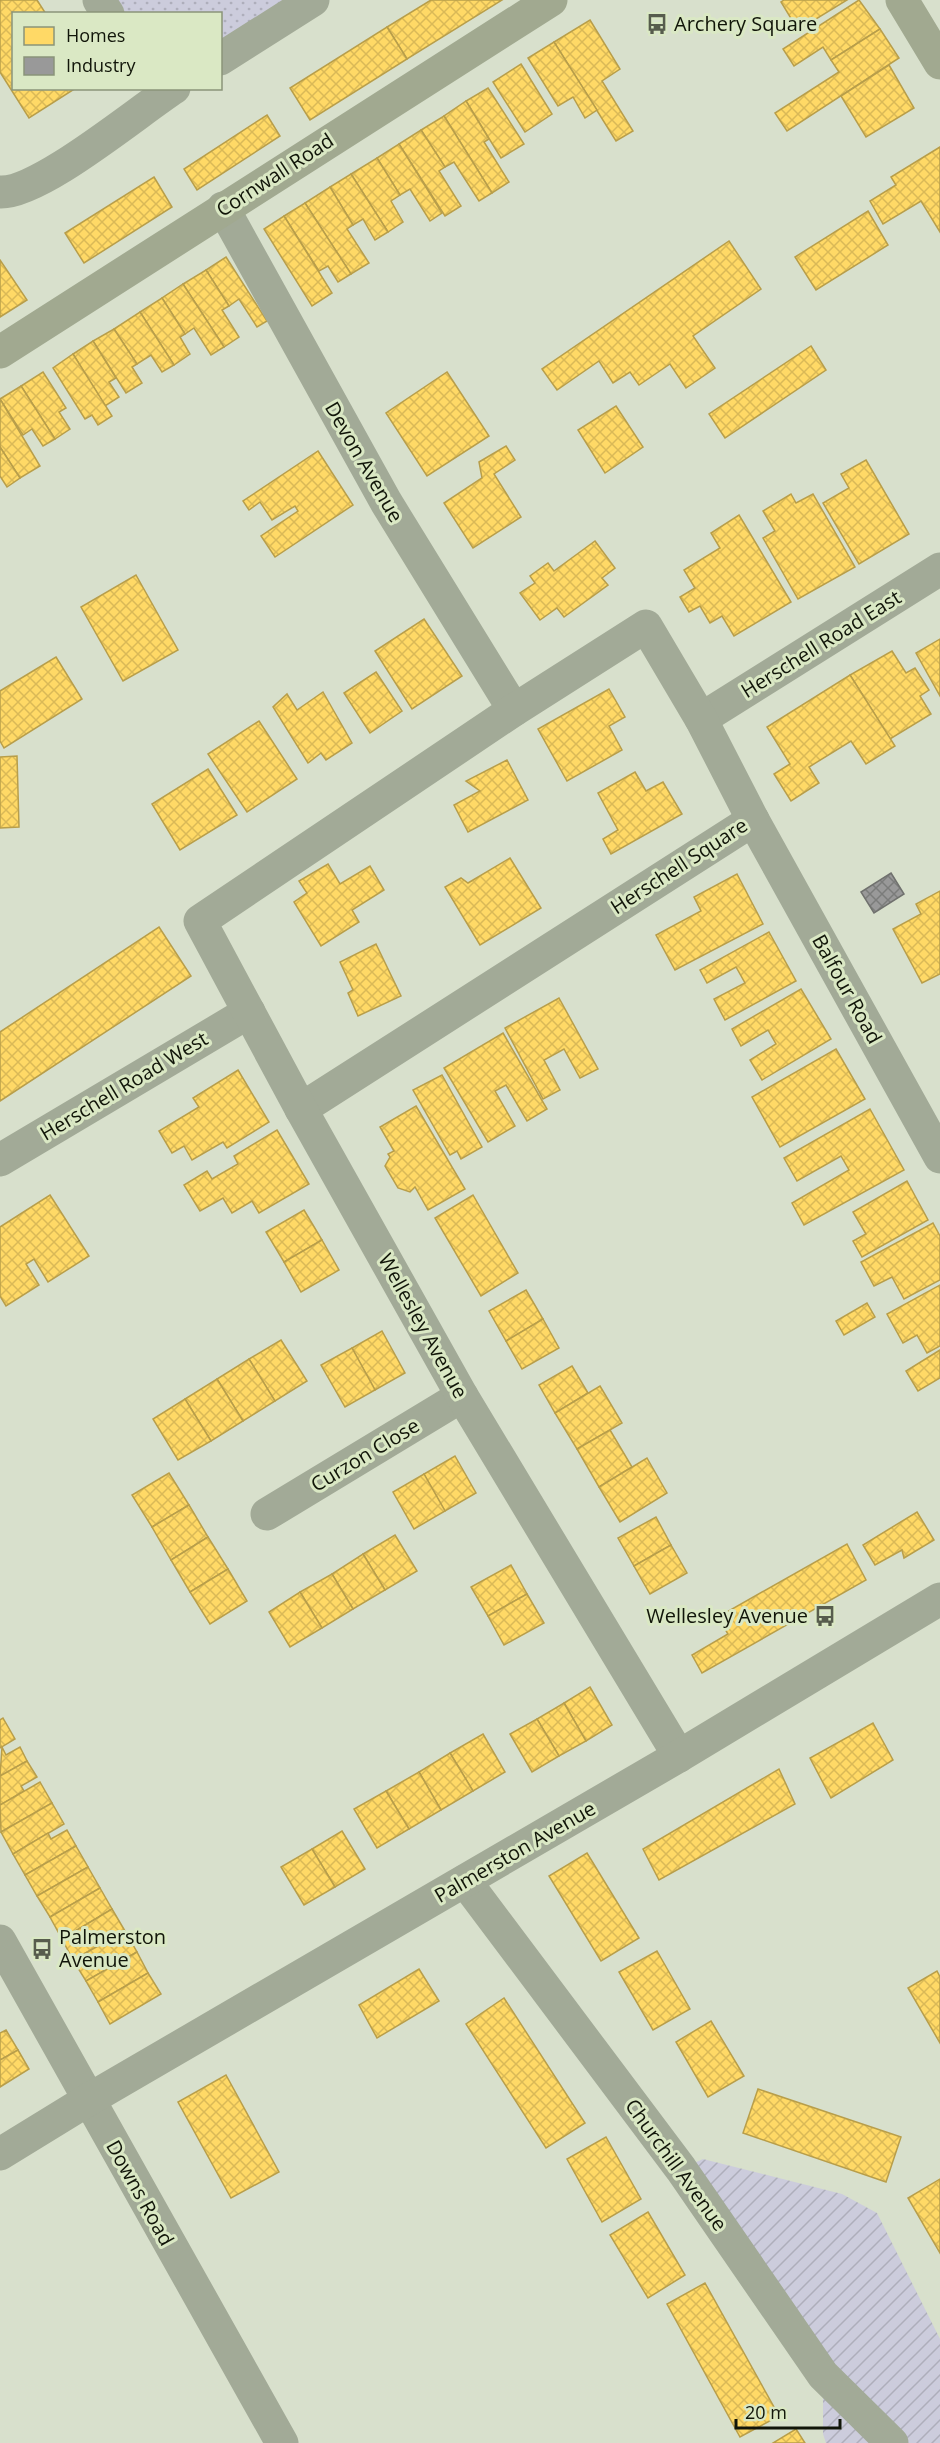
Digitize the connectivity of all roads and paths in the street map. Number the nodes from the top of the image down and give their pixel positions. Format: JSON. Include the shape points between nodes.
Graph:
{"nodes":[{"id":1,"x":313,"y":0,"type":"edge"},
{"id":2,"x":551,"y":0,"type":"edge"},
{"id":3,"x":902,"y":0,"type":"edge"},
{"id":4,"x":222,"y":58,"type":"edge"},
{"id":5,"x":940,"y":63,"type":"edge"},
{"id":6,"x":165,"y":91,"type":"edge"},
{"id":7,"x":0,"y":192,"type":"edge"},
{"id":8,"x":223,"y":208,"type":"junction"},
{"id":9,"x":0,"y":352,"type":"edge"},
{"id":10,"x":940,"y":569,"type":"edge"},
{"id":11,"x":514,"y":710,"type":"junction"},
{"id":12,"x":701,"y":719,"type":"junction"},
{"id":13,"x":753,"y":820,"type":"junction"},
{"id":14,"x":249,"y":1012,"type":"junction"},
{"id":15,"x":301,"y":1109,"type":"junction"},
{"id":16,"x":940,"y":1157,"type":"edge"},
{"id":17,"x":0,"y":1160,"type":"edge"},
{"id":18,"x":462,"y":1396,"type":"junction"},
{"id":19,"x":267,"y":1514,"type":"dead end"},
{"id":20,"x":940,"y":1599,"type":"edge"},
{"id":21,"x":679,"y":1756,"type":"junction"},
{"id":22,"x":465,"y":1881,"type":"junction"},
{"id":23,"x":0,"y":1941,"type":"edge"},
{"id":24,"x":88,"y":2100,"type":"junction"},
{"id":25,"x":0,"y":2154,"type":"edge"},
{"id":26,"x":282,"y":2443,"type":"edge"},
{"id":27,"x":892,"y":2443,"type":"edge"}],
"edges":[{"from":1,"to":4,"type":"street"},
{"from":2,"to":8,"type":"main road","name":"Cornwall Road"},
{"from":3,"to":5,"type":"main road"},
{"from":6,"to":7,"type":"street","via":[[54,171],[11,193]]},
{"from":8,"to":9,"type":"main road","name":"Cornwall Road"},
{"from":8,"to":11,"type":"street","name":"Devon Avenue","via":[[386,502]]},
{"from":10,"to":12,"type":"street","name":"Herschell Road East"},
{"from":11,"to":12,"type":"street","name":"Herschell Square","via":[[646,626]]},
{"from":11,"to":14,"type":"street","name":"Herschell Square","via":[[201,921]]},
{"from":12,"to":13,"type":"street","name":"Herschell Square"},
{"from":13,"to":15,"type":"street","name":"Herschell Square"},
{"from":13,"to":16,"type":"street","name":"Balfour Road"},
{"from":14,"to":15,"type":"street","name":"Herschell Square"},
{"from":14,"to":17,"type":"street","name":"Herschell Road West"},
{"from":15,"to":18,"type":"street","name":"Wellesley Avenue"},
{"from":18,"to":19,"type":"street","name":"Curzon Close"},
{"from":18,"to":21,"type":"street","name":"Wellesley Avenue"},
{"from":20,"to":21,"type":"street","name":"Palmerston Avenue"},
{"from":21,"to":22,"type":"street","name":"Palmerston Avenue"},
{"from":22,"to":24,"type":"street","name":"Palmerston Avenue"},
{"from":22,"to":27,"type":"street","name":"Churchill Avenue","via":[[681,2169],[823,2375]]},
{"from":23,"to":24,"type":"street","name":"Downs Road"},
{"from":24,"to":25,"type":"street","name":"Palmerston Avenue"},
{"from":24,"to":26,"type":"street","name":"Downs Road"}]}
